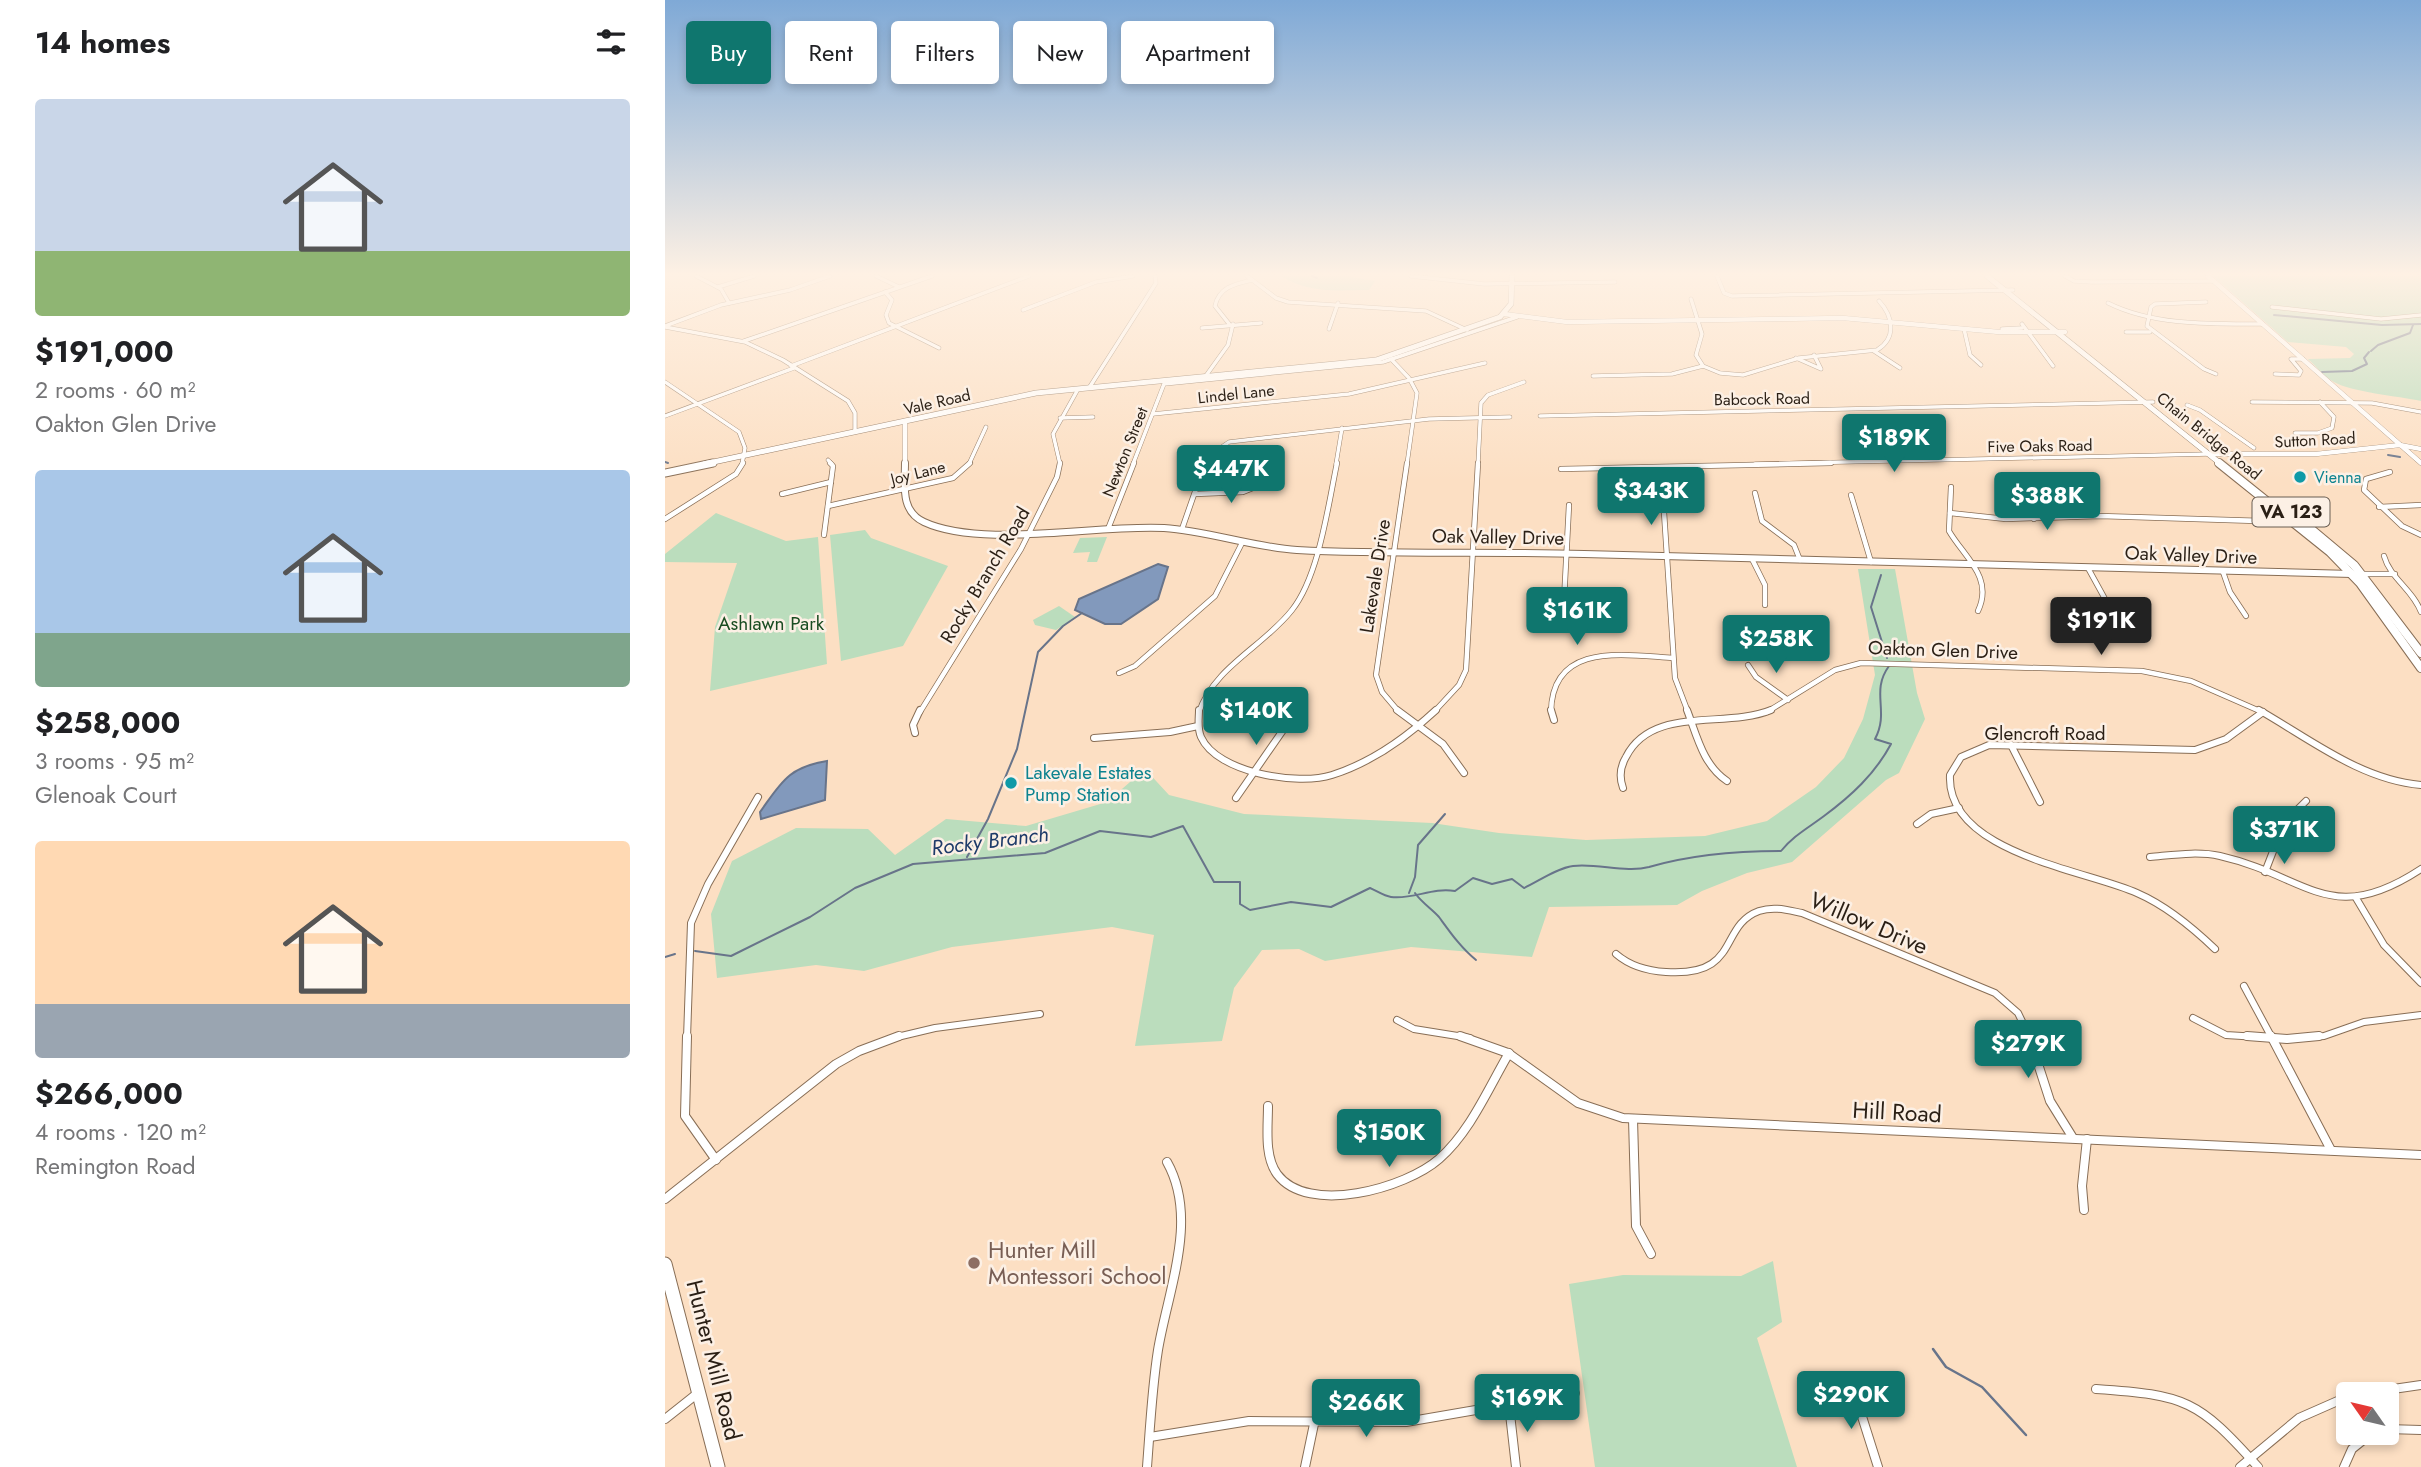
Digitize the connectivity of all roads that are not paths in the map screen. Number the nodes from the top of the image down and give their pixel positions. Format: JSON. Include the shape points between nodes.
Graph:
{"nodes":[{"id":1,"x":750,"y":344,"type":"edge"},
{"id":2,"x":848,"y":344,"type":"edge"},
{"id":3,"x":932,"y":344,"type":"edge"},
{"id":4,"x":1117,"y":344,"type":"edge"},
{"id":5,"x":1228,"y":344,"type":"edge"},
{"id":6,"x":1429,"y":344,"type":"edge"},
{"id":7,"x":1434,"y":344,"type":"edge"},
{"id":8,"x":1700,"y":344,"type":"edge"},
{"id":9,"x":1884,"y":344,"type":"edge"},
{"id":10,"x":1967,"y":344,"type":"edge"},
{"id":11,"x":2036,"y":344,"type":"edge"},
{"id":12,"x":2077,"y":344,"type":"edge"},
{"id":13,"x":2170,"y":344,"type":"edge"},
{"id":14,"x":2286,"y":344,"type":"edge"},
{"id":15,"x":939,"y":348,"type":"dead end"},
{"id":16,"x":1874,"y":351,"type":"junction"},
{"id":17,"x":1814,"y":355,"type":"junction"},
{"id":18,"x":1796,"y":358,"type":"junction"},
{"id":19,"x":1390,"y":359,"type":"junction"},
{"id":20,"x":2303,"y":359,"type":"junction"},
{"id":21,"x":1485,"y":363,"type":"dead end"},
{"id":22,"x":1981,"y":365,"type":"dead end"},
{"id":23,"x":1703,"y":366,"type":"junction"},
{"id":24,"x":2053,"y":366,"type":"dead end"},
{"id":25,"x":792,"y":367,"type":"junction"},
{"id":26,"x":1899,"y":368,"type":"dead end"},
{"id":27,"x":2216,"y":374,"type":"dead end"},
{"id":28,"x":2275,"y":374,"type":"dead end"},
{"id":29,"x":1593,"y":376,"type":"dead end"},
{"id":30,"x":1205,"y":377,"type":"junction"},
{"id":31,"x":665,"y":382,"type":"edge"},
{"id":32,"x":1165,"y":382,"type":"junction"},
{"id":33,"x":1412,"y":382,"type":"junction"},
{"id":34,"x":1524,"y":382,"type":"dead end"},
{"id":35,"x":1089,"y":388,"type":"junction"},
{"id":36,"x":1077,"y":391,"type":"junction"},
{"id":37,"x":2149,"y":402,"type":"junction"},
{"id":38,"x":2252,"y":402,"type":"dead end"},
{"id":39,"x":2320,"y":402,"type":"junction"},
{"id":40,"x":2352,"y":402,"type":"junction"},
{"id":41,"x":698,"y":404,"type":"junction"},
{"id":42,"x":2187,"y":405,"type":"dead end"},
{"id":43,"x":2421,"y":412,"type":"edge"},
{"id":44,"x":1153,"y":414,"type":"junction"},
{"id":45,"x":665,"y":416,"type":"edge"},
{"id":46,"x":1093,"y":416,"type":"dead end"},
{"id":47,"x":1540,"y":416,"type":"dead end"},
{"id":48,"x":1480,"y":417,"type":"junction"},
{"id":49,"x":1510,"y":417,"type":"dead end"},
{"id":50,"x":1061,"y":418,"type":"junction"},
{"id":51,"x":905,"y":421,"type":"junction"},
{"id":52,"x":1413,"y":421,"type":"junction"},
{"id":53,"x":986,"y":427,"type":"dead end"},
{"id":54,"x":1342,"y":428,"type":"junction"},
{"id":55,"x":855,"y":432,"type":"junction"},
{"id":56,"x":2295,"y":433,"type":"dead end"},
{"id":57,"x":2400,"y":445,"type":"junction"},
{"id":58,"x":2254,"y":448,"type":"dead end"},
{"id":59,"x":2421,"y":449,"type":"edge"},
{"id":60,"x":2213,"y":454,"type":"junction"},
{"id":61,"x":2316,"y":454,"type":"junction"},
{"id":62,"x":744,"y":456,"type":"junction"},
{"id":63,"x":828,"y":460,"type":"dead end"},
{"id":64,"x":2420,"y":462,"type":"edge"},
{"id":65,"x":1561,"y":469,"type":"dead end"},
{"id":66,"x":2390,"y":472,"type":"dead end"},
{"id":67,"x":665,"y":473,"type":"edge"},
{"id":68,"x":831,"y":482,"type":"junction"},
{"id":69,"x":1258,"y":486,"type":"dead end"},
{"id":70,"x":1951,"y":487,"type":"dead end"},
{"id":71,"x":905,"y":490,"type":"junction"},
{"id":72,"x":1755,"y":493,"type":"dead end"},
{"id":73,"x":782,"y":494,"type":"dead end"},
{"id":74,"x":1195,"y":494,"type":"junction"},
{"id":75,"x":1851,"y":495,"type":"dead end"},
{"id":76,"x":2024,"y":496,"type":"dead end"},
{"id":77,"x":1663,"y":497,"type":"dead end"},
{"id":78,"x":2421,"y":505,"type":"edge"},
{"id":79,"x":828,"y":506,"type":"junction"},
{"id":80,"x":1569,"y":506,"type":"dead end"},
{"id":81,"x":2379,"y":507,"type":"junction"},
{"id":82,"x":1949,"y":513,"type":"junction"},
{"id":83,"x":665,"y":519,"type":"edge"},
{"id":84,"x":2034,"y":519,"type":"junction"},
{"id":85,"x":2294,"y":522,"type":"junction"},
{"id":86,"x":1108,"y":529,"type":"junction"},
{"id":87,"x":1182,"y":529,"type":"junction"},
{"id":88,"x":1030,"y":533,"type":"junction"},
{"id":89,"x":2421,"y":535,"type":"edge"},
{"id":90,"x":824,"y":536,"type":"dead end"},
{"id":91,"x":1242,"y":543,"type":"junction"},
{"id":92,"x":1315,"y":550,"type":"junction"},
{"id":93,"x":1393,"y":551,"type":"junction"},
{"id":94,"x":1473,"y":552,"type":"junction"},
{"id":95,"x":1566,"y":554,"type":"junction"},
{"id":96,"x":1667,"y":556,"type":"junction"},
{"id":97,"x":2384,"y":556,"type":"dead end"},
{"id":98,"x":1752,"y":559,"type":"junction"},
{"id":99,"x":1800,"y":560,"type":"junction"},
{"id":100,"x":1871,"y":562,"type":"junction"},
{"id":101,"x":1972,"y":564,"type":"junction"},
{"id":102,"x":2088,"y":568,"type":"junction"},
{"id":103,"x":2223,"y":572,"type":"junction"},
{"id":104,"x":2353,"y":574,"type":"junction"},
{"id":105,"x":2363,"y":574,"type":"junction"},
{"id":106,"x":2395,"y":574,"type":"junction"},
{"id":107,"x":1765,"y":605,"type":"dead end"},
{"id":108,"x":1977,"y":611,"type":"dead end"},
{"id":109,"x":2421,"y":612,"type":"edge"},
{"id":110,"x":2246,"y":616,"type":"dead end"},
{"id":111,"x":2109,"y":619,"type":"dead end"},
{"id":112,"x":1563,"y":620,"type":"dead end"},
{"id":113,"x":2421,"y":653,"type":"edge"},
{"id":114,"x":1673,"y":658,"type":"junction"},
{"id":115,"x":1748,"y":665,"type":"dead end"},
{"id":116,"x":2421,"y":668,"type":"edge"},
{"id":117,"x":1119,"y":673,"type":"dead end"},
{"id":118,"x":1788,"y":700,"type":"junction"},
{"id":119,"x":1298,"y":701,"type":"dead end"},
{"id":120,"x":2263,"y":712,"type":"junction"},
{"id":121,"x":1554,"y":720,"type":"dead end"},
{"id":122,"x":1691,"y":722,"type":"junction"},
{"id":123,"x":1417,"y":724,"type":"junction"},
{"id":124,"x":1198,"y":726,"type":"junction"},
{"id":125,"x":915,"y":733,"type":"dead end"},
{"id":126,"x":1094,"y":738,"type":"dead end"},
{"id":127,"x":2011,"y":745,"type":"junction"},
{"id":128,"x":1255,"y":771,"type":"junction"},
{"id":129,"x":1464,"y":773,"type":"dead end"},
{"id":130,"x":1727,"y":781,"type":"dead end"},
{"id":131,"x":2421,"y":785,"type":"edge"},
{"id":132,"x":1623,"y":788,"type":"dead end"},
{"id":133,"x":758,"y":797,"type":"dead end"},
{"id":134,"x":1236,"y":798,"type":"dead end"},
{"id":135,"x":2306,"y":801,"type":"dead end"},
{"id":136,"x":2041,"y":802,"type":"dead end"},
{"id":137,"x":1959,"y":808,"type":"junction"},
{"id":138,"x":1917,"y":824,"type":"dead end"},
{"id":139,"x":2150,"y":857,"type":"dead end"},
{"id":140,"x":2421,"y":869,"type":"edge"},
{"id":141,"x":2265,"y":872,"type":"junction"},
{"id":142,"x":2356,"y":898,"type":"junction"},
{"id":143,"x":2215,"y":949,"type":"dead end"},
{"id":144,"x":1616,"y":954,"type":"dead end"},
{"id":145,"x":2421,"y":983,"type":"edge"},
{"id":146,"x":2244,"y":986,"type":"dead end"},
{"id":147,"x":1040,"y":1014,"type":"dead end"},
{"id":148,"x":2421,"y":1015,"type":"edge"},
{"id":149,"x":2193,"y":1018,"type":"dead end"},
{"id":150,"x":1397,"y":1020,"type":"dead end"},
{"id":151,"x":2273,"y":1039,"type":"junction"},
{"id":152,"x":1509,"y":1053,"type":"junction"},
{"id":153,"x":1268,"y":1106,"type":"dead end"},
{"id":154,"x":1633,"y":1119,"type":"junction"},
{"id":155,"x":2073,"y":1138,"type":"junction"},
{"id":156,"x":2087,"y":1139,"type":"junction"},
{"id":157,"x":2331,"y":1150,"type":"junction"},
{"id":158,"x":2421,"y":1155,"type":"edge"},
{"id":159,"x":716,"y":1160,"type":"junction"},
{"id":160,"x":1167,"y":1162,"type":"dead end"},
{"id":161,"x":665,"y":1199,"type":"edge"},
{"id":162,"x":2084,"y":1210,"type":"dead end"},
{"id":163,"x":1651,"y":1254,"type":"dead end"},
{"id":164,"x":665,"y":1264,"type":"edge"},
{"id":165,"x":1852,"y":1385,"type":"dead end"},
{"id":166,"x":2421,"y":1385,"type":"edge"},
{"id":167,"x":2399,"y":1387,"type":"edge"},
{"id":168,"x":2096,"y":1389,"type":"dead end"},
{"id":169,"x":698,"y":1393,"type":"junction"},
{"id":170,"x":1575,"y":1393,"type":"dead end"},
{"id":171,"x":2336,"y":1401,"type":"edge"},
{"id":172,"x":1509,"y":1405,"type":"junction"},
{"id":173,"x":665,"y":1419,"type":"edge"},
{"id":174,"x":1314,"y":1424,"type":"junction"},
{"id":175,"x":2399,"y":1429,"type":"edge"},
{"id":176,"x":2421,"y":1430,"type":"edge"},
{"id":177,"x":1150,"y":1437,"type":"junction"},
{"id":178,"x":2356,"y":1446,"type":"edge"},
{"id":179,"x":2250,"y":1458,"type":"junction"},
{"id":180,"x":717,"y":1467,"type":"edge"},
{"id":181,"x":1147,"y":1467,"type":"edge"},
{"id":182,"x":1305,"y":1467,"type":"edge"},
{"id":183,"x":1516,"y":1467,"type":"edge"},
{"id":184,"x":1878,"y":1467,"type":"edge"},
{"id":185,"x":2240,"y":1467,"type":"edge"},
{"id":186,"x":2258,"y":1467,"type":"edge"},
{"id":187,"x":2344,"y":1467,"type":"edge"}],
"edges":[{"from":1,"to":25,"type":"street"},
{"from":2,"to":25,"type":"street"},
{"from":3,"to":15,"type":"street"},
{"from":4,"to":35,"type":"street"},
{"from":5,"to":30,"type":"street"},
{"from":6,"to":19,"type":"main road","name":"Vale Road"},
{"from":7,"to":19,"type":"street"},
{"from":8,"to":23,"type":"street","via":[[1696,355]]},
{"from":9,"to":16,"type":"street"},
{"from":10,"to":22,"type":"street"},
{"from":11,"to":24,"type":"street"},
{"from":12,"to":37,"type":"main road","name":"Chain Bridge Road","number":"VA 123"},
{"from":13,"to":27,"type":"street"},
{"from":14,"to":20,"type":"street"},
{"from":16,"to":17,"type":"street"},
{"from":16,"to":26,"type":"street"},
{"from":17,"to":18,"type":"street"},
{"from":17,"to":18,"type":"street","via":[[1821,369]]},
{"from":18,"to":23,"type":"street","via":[[1743,375]]},
{"from":19,"to":30,"type":"main road","name":"Vale Road"},
{"from":19,"to":32,"type":"street"},
{"from":19,"to":33,"type":"street"},
{"from":20,"to":28,"type":"street","via":[[2291,359],[2301,370],[2299,375]]},
{"from":20,"to":40,"type":"street"},
{"from":21,"to":33,"type":"street","name":"Lindel Lane"},
{"from":23,"to":29,"type":"street","via":[[1672,374]]},
{"from":25,"to":41,"type":"street"},
{"from":25,"to":55,"type":"street","via":[[851,404]]},
{"from":30,"to":32,"type":"main road","name":"Vale Road"},
{"from":31,"to":41,"type":"street"},
{"from":32,"to":35,"type":"main road","name":"Vale Road"},
{"from":32,"to":44,"type":"street","name":"Newton Street"},
{"from":33,"to":44,"type":"street","name":"Lindel Lane","via":[[1349,394]]},
{"from":33,"to":52,"type":"street","name":"Lakevale Drive","via":[[1417,393]]},
{"from":34,"to":48,"type":"street","via":[[1485,396]]},
{"from":35,"to":36,"type":"main road","name":"Vale Road"},
{"from":36,"to":50,"type":"street","name":"Rocky Branch Road"},
{"from":36,"to":51,"type":"main road","name":"Vale Road","via":[[1024,395]]},
{"from":37,"to":47,"type":"street","name":"Babcock Road"},
{"from":37,"to":60,"type":"main road","name":"Chain Bridge Road","number":"VA 123"},
{"from":38,"to":39,"type":"street"},
{"from":39,"to":40,"type":"street"},
{"from":39,"to":56,"type":"street","via":[[2334,417],[2332,428]]},
{"from":40,"to":43,"type":"street"},
{"from":40,"to":57,"type":"street"},
{"from":41,"to":45,"type":"street"},
{"from":41,"to":62,"type":"street","via":[[742,436]]},
{"from":42,"to":58,"type":"street"},
{"from":44,"to":86,"type":"street","name":"Newton Street"},
{"from":46,"to":50,"type":"street"},
{"from":48,"to":49,"type":"street"},
{"from":48,"to":52,"type":"street"},
{"from":48,"to":94,"type":"street"},
{"from":50,"to":88,"type":"street","name":"Rocky Branch Road","via":[[1053,439],[1061,459],[1059,471]]},
{"from":51,"to":55,"type":"main road","name":"Vale Road"},
{"from":51,"to":71,"type":"street","name":"Oak Valley Drive"},
{"from":52,"to":54,"type":"street"},
{"from":52,"to":93,"type":"street","name":"Lakevale Drive"},
{"from":53,"to":71,"type":"street","name":"Joy Lane","via":[[963,472],[941,483]]},
{"from":54,"to":74,"type":"street","via":[[1224,444],[1207,457]]},
{"from":54,"to":92,"type":"street"},
{"from":55,"to":62,"type":"main road","name":"Vale Road"},
{"from":57,"to":59,"type":"street","name":"Sutton Road"},
{"from":57,"to":61,"type":"street","name":"Sutton Road"},
{"from":57,"to":64,"type":"street"},
{"from":60,"to":61,"type":"street","name":"Sutton Road"},
{"from":60,"to":65,"type":"street","name":"Five Oaks Road"},
{"from":60,"to":85,"type":"main road","name":"Chain Bridge Road","number":"VA 123"},
{"from":60,"to":105,"type":"main road","name":"Chain Bridge Road","number":"VA 123"},
{"from":61,"to":64,"type":"street","via":[[2395,451]]},
{"from":62,"to":67,"type":"main road","name":"Vale Road"},
{"from":62,"to":83,"type":"street","via":[[732,478]]},
{"from":63,"to":68,"type":"street","via":[[833,466]]},
{"from":66,"to":81,"type":"street","via":[[2371,475],[2363,482],[2365,494]]},
{"from":68,"to":73,"type":"street"},
{"from":68,"to":79,"type":"street"},
{"from":69,"to":74,"type":"street","via":[[1243,492]]},
{"from":70,"to":82,"type":"street"},
{"from":71,"to":79,"type":"street","name":"Joy Lane"},
{"from":71,"to":88,"type":"street","name":"Oak Valley Drive","via":[[908,509],[930,525],[969,533]]},
{"from":72,"to":99,"type":"street","via":[[1762,522],[1794,545]]},
{"from":74,"to":87,"type":"street"},
{"from":75,"to":100,"type":"street"},
{"from":76,"to":84,"type":"street"},
{"from":77,"to":96,"type":"street"},
{"from":78,"to":81,"type":"street"},
{"from":79,"to":90,"type":"street"},
{"from":80,"to":95,"type":"street"},
{"from":81,"to":89,"type":"street","via":[[2404,528]]},
{"from":82,"to":84,"type":"street"},
{"from":82,"to":101,"type":"street","via":[[1949,530]]},
{"from":84,"to":85,"type":"street"},
{"from":85,"to":104,"type":"main road","name":"Chain Bridge Road","number":"VA 123"},
{"from":86,"to":87,"type":"street","name":"Oak Valley Drive"},
{"from":86,"to":88,"type":"street","name":"Oak Valley Drive"},
{"from":87,"to":91,"type":"street","name":"Oak Valley Drive"},
{"from":88,"to":125,"type":"street","name":"Rocky Branch Road","via":[[924,703],[913,725]]},
{"from":91,"to":92,"type":"street","name":"Oak Valley Drive"},
{"from":91,"to":117,"type":"street","via":[[1215,596],[1135,666]]},
{"from":92,"to":93,"type":"street","name":"Oak Valley Drive"},
{"from":92,"to":124,"type":"street","via":[[1300,599],[1211,688],[1199,710]]},
{"from":93,"to":94,"type":"street","name":"Oak Valley Drive"},
{"from":93,"to":123,"type":"street","name":"Lakevale Drive","via":[[1376,675],[1385,698]]},
{"from":94,"to":95,"type":"street","name":"Oak Valley Drive"},
{"from":94,"to":123,"type":"street","via":[[1464,677],[1451,697]]},
{"from":95,"to":96,"type":"street","name":"Oak Valley Drive"},
{"from":95,"to":112,"type":"street"},
{"from":96,"to":98,"type":"street","name":"Oak Valley Drive"},
{"from":96,"to":114,"type":"street"},
{"from":97,"to":106,"type":"street"},
{"from":98,"to":99,"type":"street","name":"Oak Valley Drive"},
{"from":98,"to":107,"type":"street","via":[[1765,585]]},
{"from":99,"to":100,"type":"street","name":"Oak Valley Drive"},
{"from":100,"to":101,"type":"street","name":"Oak Valley Drive"},
{"from":101,"to":102,"type":"street","name":"Oak Valley Drive"},
{"from":101,"to":108,"type":"street","via":[[1984,598]]},
{"from":102,"to":103,"type":"street","name":"Oak Valley Drive"},
{"from":102,"to":111,"type":"street","via":[[2110,608]]},
{"from":103,"to":104,"type":"street","name":"Oak Valley Drive"},
{"from":103,"to":110,"type":"street"},
{"from":104,"to":105,"type":"street"},
{"from":104,"to":116,"type":"main road","name":"Chain Bridge Road","number":"VA 123"},
{"from":105,"to":106,"type":"street"},
{"from":105,"to":113,"type":"main road","name":"Chain Bridge Road","number":"VA 123"},
{"from":106,"to":109,"type":"street","via":[[2413,592]]},
{"from":114,"to":121,"type":"street","via":[[1601,656],[1578,661],[1559,678],[1551,710]]},
{"from":114,"to":122,"type":"street"},
{"from":115,"to":118,"type":"street","via":[[1756,677]]},
{"from":118,"to":120,"type":"street","name":"Oakton Glen Drive","via":[[1834,669],[1861,663],[2158,673],[2208,685]]},
{"from":118,"to":122,"type":"street","name":"Oakton Glen Drive","via":[[1758,714]]},
{"from":119,"to":128,"type":"street","via":[[1296,714]]},
{"from":120,"to":127,"type":"street","name":"Glencroft Road","via":[[2225,742],[2195,750]]},
{"from":120,"to":131,"type":"street","name":"Oakton Glen Drive","via":[[2366,771]]},
{"from":122,"to":130,"type":"street","via":[[1711,769]]},
{"from":122,"to":132,"type":"street","name":"Oakton Glen Drive","via":[[1657,728],[1634,741],[1619,774]]},
{"from":123,"to":128,"type":"street","via":[[1371,759],[1341,774],[1293,779]]},
{"from":123,"to":129,"type":"street","name":"Lakevale Drive","via":[[1449,747]]},
{"from":124,"to":126,"type":"street"},
{"from":124,"to":128,"type":"street","via":[[1214,754]]},
{"from":127,"to":136,"type":"street"},
{"from":127,"to":137,"type":"street","name":"Glencroft Road","via":[[1980,747],[1959,758],[1950,783]]},
{"from":128,"to":134,"type":"street"},
{"from":133,"to":159,"type":"street","via":[[704,891],[691,923],[685,1116]]},
{"from":135,"to":141,"type":"street","via":[[2284,823]]},
{"from":137,"to":138,"type":"street","via":[[1931,814]]},
{"from":137,"to":143,"type":"street","via":[[1977,829],[2002,846],[2136,892],[2169,910]]},
{"from":139,"to":141,"type":"street","via":[[2218,856]]},
{"from":140,"to":142,"type":"street","via":[[2395,889]]},
{"from":141,"to":142,"type":"street","via":[[2319,894]]},
{"from":142,"to":145,"type":"street","via":[[2382,942]]},
{"from":144,"to":155,"type":"street","name":"Willow Drive","via":[[1636,967],[1696,974],[1718,962],[1750,915],[1787,909],[2009,1002],[2024,1024],[2052,1104]]},
{"from":146,"to":151,"type":"street"},
{"from":147,"to":159,"type":"street","via":[[901,1035],[863,1048],[836,1064]]},
{"from":148,"to":151,"type":"street","via":[[2364,1022],[2324,1036]]},
{"from":149,"to":151,"type":"street","via":[[2226,1035]]},
{"from":150,"to":152,"type":"street","name":"Hill Road","via":[[1412,1029],[1458,1035]]},
{"from":151,"to":157,"type":"street"},
{"from":152,"to":153,"type":"street","via":[[1457,1138],[1438,1160],[1414,1176],[1347,1193],[1310,1196],[1283,1182],[1272,1165]]},
{"from":152,"to":154,"type":"street","name":"Hill Road","via":[[1572,1100],[1603,1114]]},
{"from":154,"to":155,"type":"street","name":"Hill Road"},
{"from":154,"to":163,"type":"street","via":[[1636,1226]]},
{"from":155,"to":156,"type":"street","name":"Hill Road"},
{"from":156,"to":157,"type":"street","name":"Hill Road"},
{"from":156,"to":162,"type":"street"},
{"from":157,"to":158,"type":"street","name":"Hill Road"},
{"from":159,"to":161,"type":"street"},
{"from":160,"to":177,"type":"street","via":[[1181,1186],[1181,1220],[1158,1350]]},
{"from":164,"to":169,"type":"main road","name":"Hunter Mill Road"},
{"from":165,"to":184,"type":"street"},
{"from":166,"to":167,"type":"street"},
{"from":168,"to":179,"type":"street","via":[[2185,1399],[2214,1417]]},
{"from":169,"to":173,"type":"street"},
{"from":169,"to":180,"type":"main road","name":"Hunter Mill Road"},
{"from":170,"to":172,"type":"street"},
{"from":171,"to":179,"type":"street","via":[[2299,1418]]},
{"from":172,"to":174,"type":"street","via":[[1406,1422]]},
{"from":172,"to":183,"type":"street"},
{"from":174,"to":177,"type":"street","via":[[1249,1421]]},
{"from":174,"to":182,"type":"street"},
{"from":175,"to":176,"type":"street"},
{"from":177,"to":181,"type":"street"},
{"from":178,"to":187,"type":"street"},
{"from":179,"to":185,"type":"street"},
{"from":179,"to":186,"type":"street"}]}
